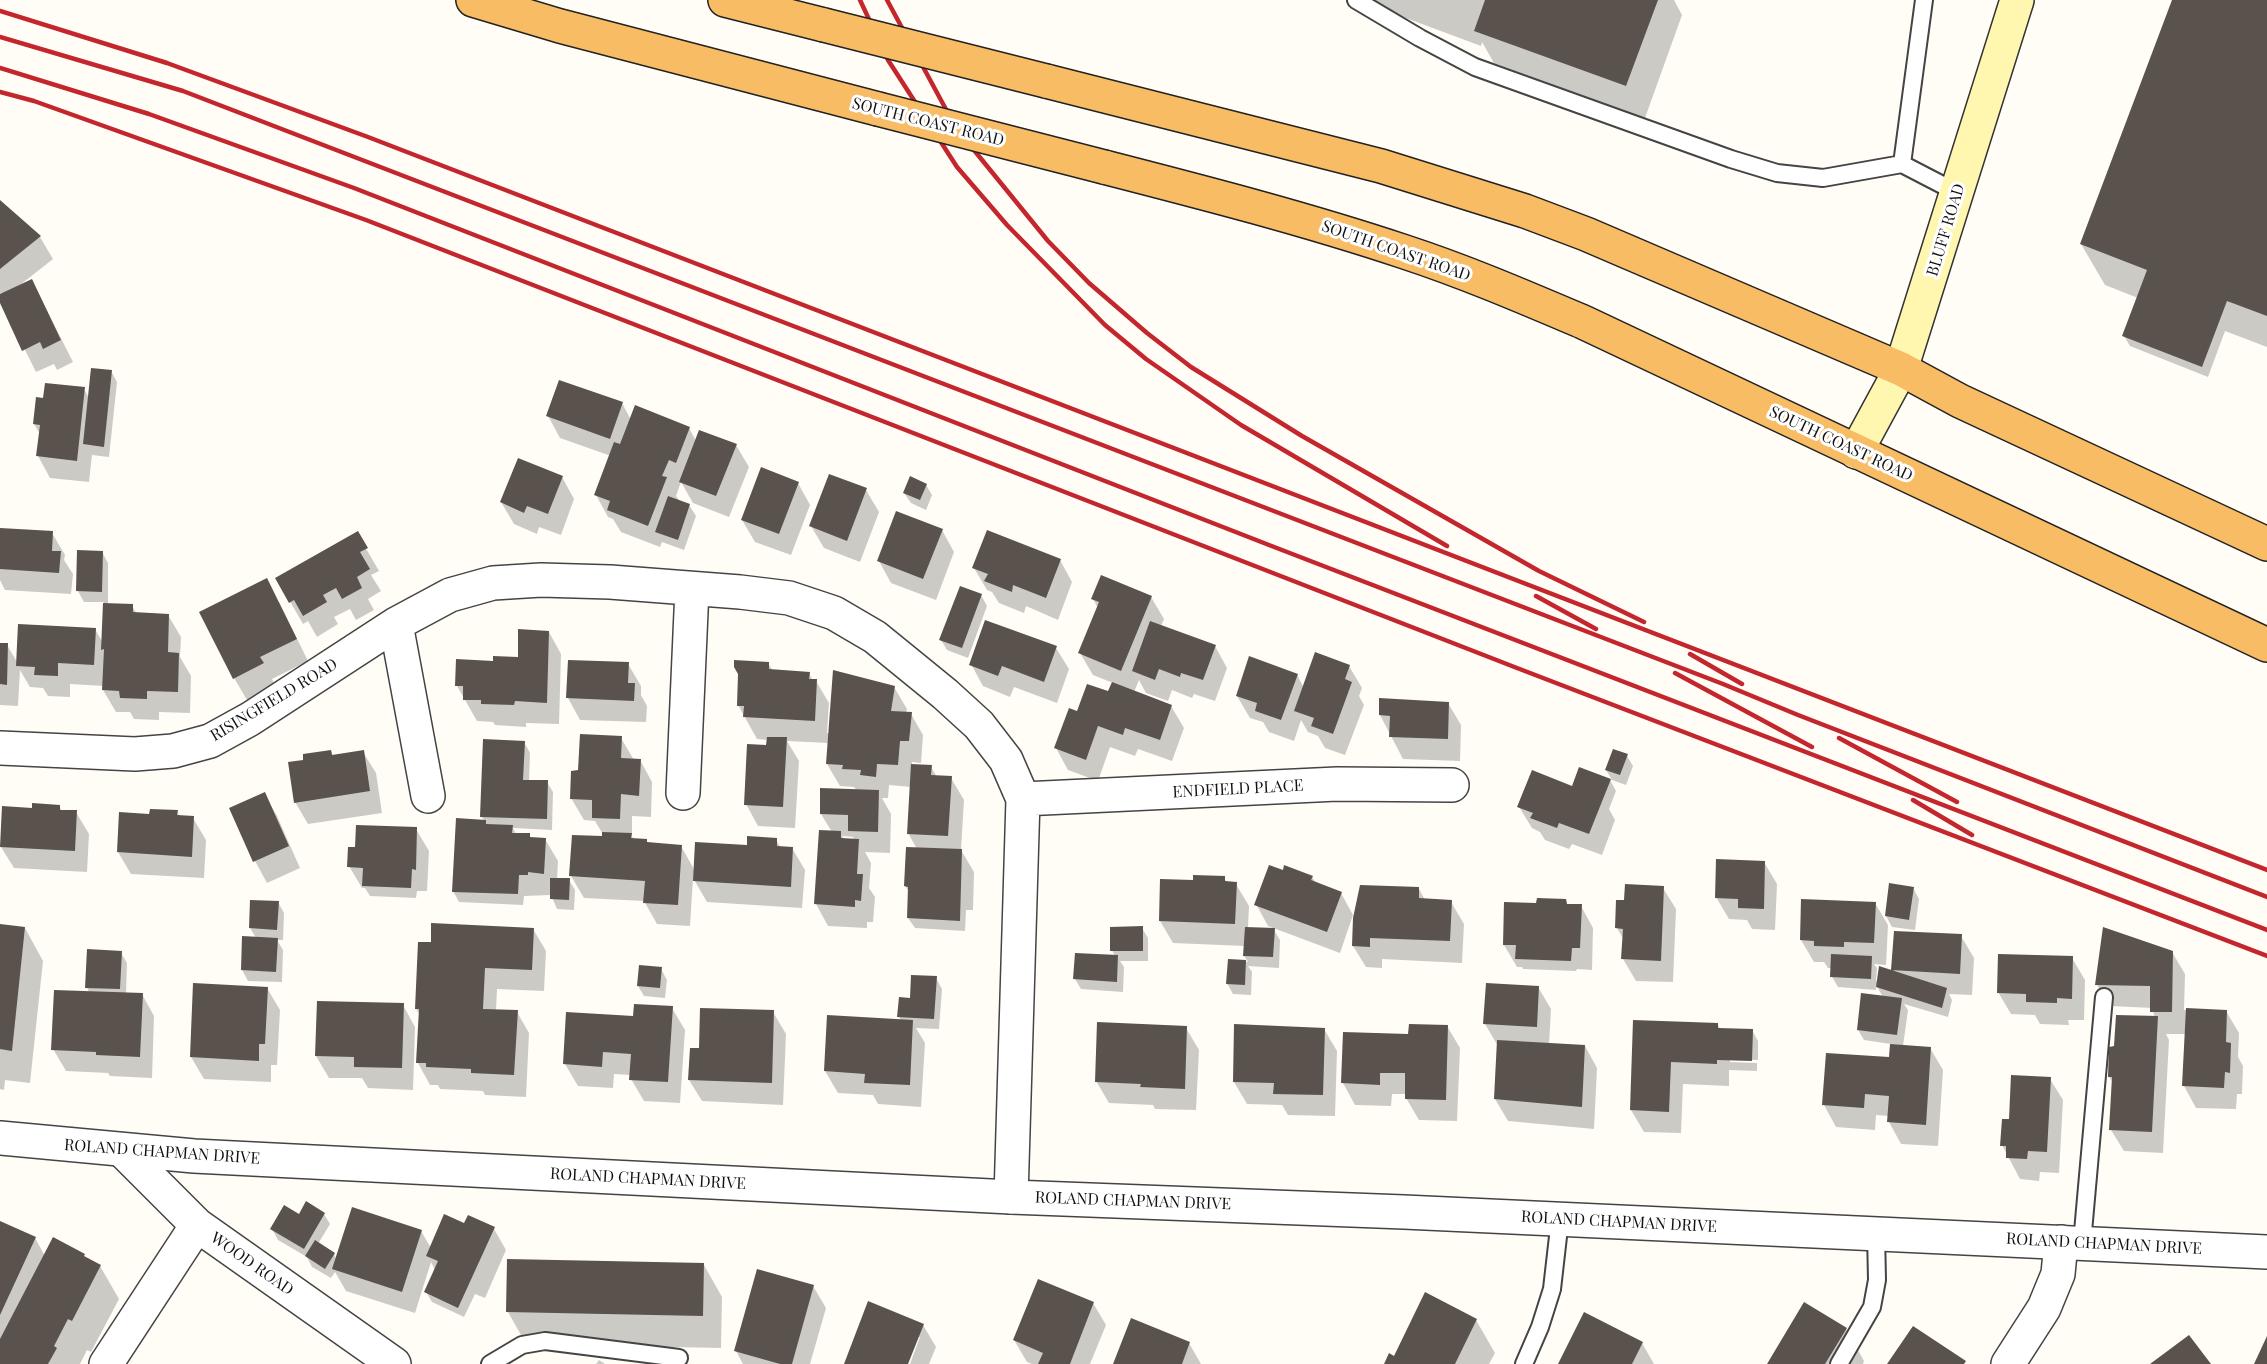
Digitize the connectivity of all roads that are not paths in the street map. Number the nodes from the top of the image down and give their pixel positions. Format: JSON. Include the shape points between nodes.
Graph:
{"nodes":[{"id":1,"x":473,"y":0,"type":"edge"},
{"id":2,"x":725,"y":0,"type":"edge"},
{"id":3,"x":1356,"y":0,"type":"edge"},
{"id":4,"x":1924,"y":0,"type":"edge"},
{"id":5,"x":2017,"y":0,"type":"edge"},
{"id":6,"x":1902,"y":164,"type":"junction"},
{"id":7,"x":1958,"y":193,"type":"junction"},
{"id":8,"x":1901,"y":369,"type":"junction"},
{"id":9,"x":1856,"y":452,"type":"junction"},
{"id":10,"x":2267,"y":544,"type":"edge"},
{"id":11,"x":692,"y":588,"type":"junction"},
{"id":12,"x":396,"y":624,"type":"junction"},
{"id":13,"x":2267,"y":645,"type":"edge"},
{"id":14,"x":0,"y":748,"type":"edge"},
{"id":15,"x":1452,"y":784,"type":"dead end"},
{"id":16,"x":683,"y":793,"type":"dead end"},
{"id":17,"x":428,"y":796,"type":"dead end"},
{"id":18,"x":1023,"y":799,"type":"junction"},
{"id":19,"x":2104,"y":997,"type":"dead end"},
{"id":20,"x":0,"y":1138,"type":"edge"},
{"id":21,"x":123,"y":1150,"type":"junction"},
{"id":22,"x":1011,"y":1197,"type":"junction"},
{"id":23,"x":1560,"y":1219,"type":"junction"},
{"id":24,"x":197,"y":1225,"type":"junction"},
{"id":25,"x":1876,"y":1233,"type":"junction"},
{"id":26,"x":2071,"y":1242,"type":"junction"},
{"id":27,"x":2267,"y":1252,"type":"edge"},
{"id":28,"x":679,"y":1358,"type":"dead end"},
{"id":29,"x":106,"y":1364,"type":"edge"},
{"id":30,"x":394,"y":1364,"type":"edge"},
{"id":31,"x":490,"y":1364,"type":"edge"},
{"id":32,"x":1524,"y":1364,"type":"edge"},
{"id":33,"x":1839,"y":1364,"type":"edge"},
{"id":34,"x":2008,"y":1364,"type":"edge"}],
"edges":[{"from":1,"to":9,"type":"highway","name":"SOUTH COAST ROAD","bridge":true,"via":[[560,26],[1226,198],[1407,252],[1583,322]]},
{"from":2,"to":8,"type":"highway","bridge":true,"via":[[1381,166],[1525,211]]},
{"from":3,"to":6,"type":"lane","via":[[1476,67],[1777,173],[1822,178]]},
{"from":4,"to":6,"type":"lane"},
{"from":5,"to":7,"type":"main road","name":"BLUFF ROAD"},
{"from":6,"to":7,"type":"lane"},
{"from":7,"to":8,"type":"main road","name":"BLUFF ROAD"},
{"from":8,"to":9,"type":"main road","name":"BLUFF ROAD"},
{"from":8,"to":10,"type":"highway","via":[[1960,401]]},
{"from":9,"to":13,"type":"highway","name":"SOUTH COAST ROAD"},
{"from":11,"to":12,"type":"street","name":"RISINGFIELD ROAD","via":[[564,581],[494,583],[450,595]]},
{"from":11,"to":16,"type":"street"},
{"from":11,"to":18,"type":"street","name":"RISINGFIELD ROAD","via":[[789,598],[834,613],[875,637],[979,725],[1006,760]]},
{"from":12,"to":14,"type":"street","name":"RISINGFIELD ROAD","via":[[210,741],[173,751],[135,754]]},
{"from":12,"to":17,"type":"street"},
{"from":15,"to":18,"type":"street","name":"ENDFIELD PLACE","via":[[1337,784]]},
{"from":18,"to":22,"type":"street"},
{"from":19,"to":26,"type":"lane"},
{"from":20,"to":21,"type":"street","name":"ROLAND CHAPMAN DRIVE"},
{"from":21,"to":22,"type":"street","name":"ROLAND CHAPMAN DRIVE"},
{"from":21,"to":24,"type":"street","name":"WOOD ROAD"},
{"from":22,"to":23,"type":"street","name":"ROLAND CHAPMAN DRIVE"},
{"from":23,"to":25,"type":"street","name":"ROLAND CHAPMAN DRIVE"},
{"from":23,"to":32,"type":"lane","via":[[1552,1289]]},
{"from":24,"to":29,"type":"street"},
{"from":24,"to":30,"type":"street","name":"WOOD ROAD"},
{"from":25,"to":26,"type":"street","name":"ROLAND CHAPMAN DRIVE"},
{"from":25,"to":33,"type":"lane","via":[[1877,1280],[1872,1307]]},
{"from":26,"to":27,"type":"street","name":"ROLAND CHAPMAN DRIVE"},
{"from":26,"to":34,"type":"street","via":[[2044,1308]]},
{"from":28,"to":31,"type":"lane","via":[[545,1341],[522,1345]]}]}
